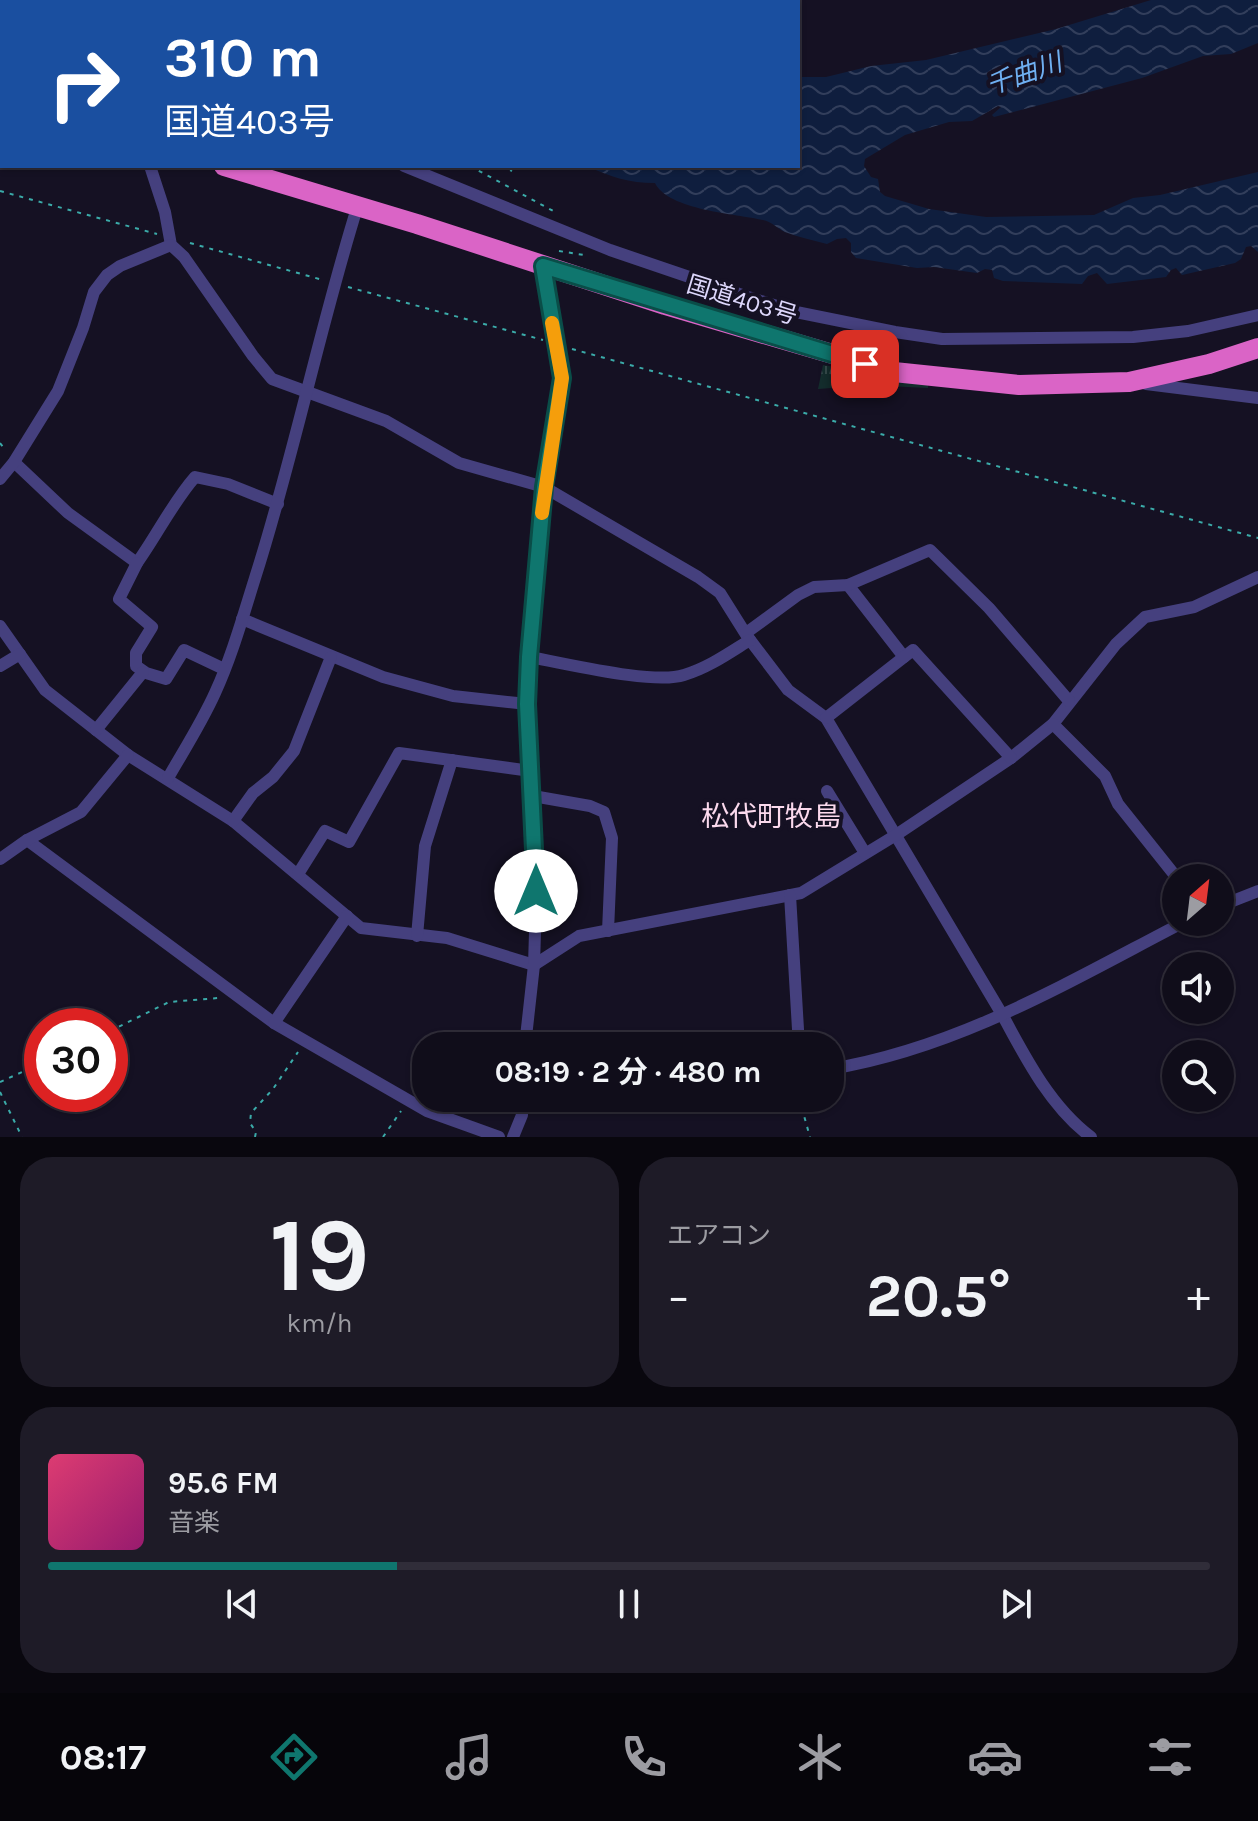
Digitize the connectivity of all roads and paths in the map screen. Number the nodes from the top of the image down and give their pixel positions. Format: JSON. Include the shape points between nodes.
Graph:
{"nodes":[{"id":1,"x":151,"y":168,"type":"edge"},
{"id":2,"x":230,"y":168,"type":"edge"},
{"id":3,"x":409,"y":168,"type":"edge"},
{"id":4,"x":474,"y":168,"type":"edge"},
{"id":5,"x":505,"y":168,"type":"edge"},
{"id":6,"x":512,"y":171,"type":"dead end"},
{"id":7,"x":0,"y":191,"type":"edge"},
{"id":8,"x":357,"y":208,"type":"junction"},
{"id":9,"x":554,"y":212,"type":"dead end"},
{"id":10,"x":170,"y":241,"type":"junction"},
{"id":11,"x":621,"y":253,"type":"junction"},
{"id":12,"x":543,"y":266,"type":"junction"},
{"id":13,"x":334,"y":283,"type":"junction"},
{"id":14,"x":1258,"y":315,"type":"edge"},
{"id":15,"x":557,"y":344,"type":"junction"},
{"id":16,"x":1258,"y":348,"type":"edge"},
{"id":17,"x":1129,"y":382,"type":"junction"},
{"id":18,"x":308,"y":393,"type":"junction"},
{"id":19,"x":1258,"y":398,"type":"edge"},
{"id":20,"x":14,"y":462,"type":"junction"},
{"id":21,"x":0,"y":479,"type":"edge"},
{"id":22,"x":544,"y":487,"type":"junction"},
{"id":23,"x":278,"y":504,"type":"junction"},
{"id":24,"x":1258,"y":538,"type":"edge"},
{"id":25,"x":137,"y":563,"type":"junction"},
{"id":26,"x":1258,"y":577,"type":"edge"},
{"id":27,"x":848,"y":585,"type":"junction"},
{"id":28,"x":242,"y":619,"type":"junction"},
{"id":29,"x":0,"y":626,"type":"edge"},
{"id":30,"x":748,"y":637,"type":"junction"},
{"id":31,"x":20,"y":654,"type":"junction"},
{"id":32,"x":331,"y":657,"type":"junction"},
{"id":33,"x":529,"y":657,"type":"junction"},
{"id":34,"x":904,"y":657,"type":"junction"},
{"id":35,"x":0,"y":666,"type":"edge"},
{"id":36,"x":224,"y":669,"type":"junction"},
{"id":37,"x":143,"y":672,"type":"junction"},
{"id":38,"x":1069,"y":701,"type":"junction"},
{"id":39,"x":527,"y":704,"type":"junction"},
{"id":40,"x":826,"y":718,"type":"junction"},
{"id":41,"x":1053,"y":724,"type":"junction"},
{"id":42,"x":96,"y":730,"type":"junction"},
{"id":43,"x":128,"y":755,"type":"junction"},
{"id":44,"x":1011,"y":758,"type":"junction"},
{"id":45,"x":452,"y":760,"type":"junction"},
{"id":46,"x":531,"y":771,"type":"junction"},
{"id":47,"x":168,"y":778,"type":"junction"},
{"id":48,"x":827,"y":791,"type":"dead end"},
{"id":49,"x":533,"y":796,"type":"junction"},
{"id":50,"x":233,"y":821,"type":"junction"},
{"id":51,"x":896,"y":835,"type":"junction"},
{"id":52,"x":27,"y":840,"type":"junction"},
{"id":53,"x":865,"y":853,"type":"junction"},
{"id":54,"x":0,"y":859,"type":"edge"},
{"id":55,"x":1166,"y":864,"type":"edge"},
{"id":56,"x":298,"y":874,"type":"junction"},
{"id":57,"x":1258,"y":891,"type":"edge"},
{"id":58,"x":790,"y":895,"type":"junction"},
{"id":59,"x":1234,"y":900,"type":"edge"},
{"id":60,"x":347,"y":916,"type":"junction"},
{"id":61,"x":608,"y":931,"type":"junction"},
{"id":62,"x":1162,"y":933,"type":"edge"},
{"id":63,"x":417,"y":936,"type":"junction"},
{"id":64,"x":534,"y":965,"type":"junction"},
{"id":65,"x":235,"y":996,"type":"junction"},
{"id":66,"x":1003,"y":1016,"type":"junction"},
{"id":67,"x":128,"y":1022,"type":"edge"},
{"id":68,"x":274,"y":1023,"type":"junction"},
{"id":69,"x":527,"y":1032,"type":"edge"},
{"id":70,"x":798,"y":1032,"type":"edge"},
{"id":71,"x":305,"y":1041,"type":"junction"},
{"id":72,"x":844,"y":1067,"type":"edge"},
{"id":73,"x":24,"y":1071,"type":"edge"},
{"id":74,"x":0,"y":1082,"type":"edge"},
{"id":75,"x":0,"y":1092,"type":"edge"},
{"id":76,"x":409,"y":1101,"type":"junction"},
{"id":77,"x":522,"y":1112,"type":"edge"},
{"id":78,"x":803,"y":1112,"type":"edge"},
{"id":79,"x":22,"y":1137,"type":"edge"},
{"id":80,"x":255,"y":1137,"type":"edge"},
{"id":81,"x":383,"y":1137,"type":"edge"},
{"id":82,"x":499,"y":1137,"type":"edge"},
{"id":83,"x":513,"y":1137,"type":"edge"},
{"id":84,"x":810,"y":1137,"type":"edge"},
{"id":85,"x":1091,"y":1137,"type":"edge"}],
"edges":[{"from":1,"to":10,"type":"street"},
{"from":2,"to":8,"type":"highway","name":"国道403号"},
{"from":3,"to":11,"type":"street"},
{"from":4,"to":9,"type":"path"},
{"from":5,"to":6,"type":"path"},
{"from":7,"to":10,"type":"path"},
{"from":8,"to":12,"type":"highway","name":"国道403号"},
{"from":8,"to":13,"type":"street"},
{"from":10,"to":13,"type":"path"},
{"from":10,"to":18,"type":"street","via":[[272,379]]},
{"from":10,"to":20,"type":"street","via":[[120,266],[94,292],[58,391]]},
{"from":11,"to":12,"type":"path","via":[[559,251]]},
{"from":11,"to":14,"type":"street","via":[[796,312],[942,339],[1133,337]]},
{"from":12,"to":15,"type":"street"},
{"from":12,"to":17,"type":"highway","name":"国道403号","via":[[894,372],[1019,385]]},
{"from":13,"to":15,"type":"path"},
{"from":13,"to":18,"type":"street"},
{"from":15,"to":22,"type":"street","via":[[562,378]]},
{"from":15,"to":24,"type":"path"},
{"from":16,"to":17,"type":"highway","name":"国道403号"},
{"from":17,"to":19,"type":"street"},
{"from":18,"to":22,"type":"street","via":[[386,421],[459,463]]},
{"from":18,"to":23,"type":"street"},
{"from":20,"to":21,"type":"street"},
{"from":20,"to":25,"type":"street","via":[[68,513]]},
{"from":22,"to":30,"type":"street","via":[[720,593]]},
{"from":22,"to":33,"type":"street"},
{"from":23,"to":25,"type":"street","via":[[195,477]]},
{"from":23,"to":28,"type":"street"},
{"from":25,"to":37,"type":"street","via":[[119,599],[152,627],[136,653],[136,666]]},
{"from":26,"to":38,"type":"street","via":[[1194,607],[1145,617]]},
{"from":27,"to":30,"type":"street","via":[[806,591]]},
{"from":27,"to":34,"type":"street"},
{"from":27,"to":38,"type":"street","via":[[930,550],[989,608]]},
{"from":28,"to":32,"type":"street"},
{"from":28,"to":36,"type":"street"},
{"from":29,"to":31,"type":"street"},
{"from":30,"to":33,"type":"street","via":[[716,661],[682,676],[651,678]]},
{"from":30,"to":40,"type":"street","via":[[788,690]]},
{"from":31,"to":35,"type":"street"},
{"from":31,"to":42,"type":"street","via":[[45,690]]},
{"from":32,"to":39,"type":"street","via":[[453,696]]},
{"from":32,"to":50,"type":"street","via":[[294,751]]},
{"from":33,"to":39,"type":"street"},
{"from":34,"to":40,"type":"street"},
{"from":34,"to":44,"type":"street","via":[[913,650]]},
{"from":36,"to":37,"type":"street","via":[[184,650],[166,679]]},
{"from":36,"to":47,"type":"street"},
{"from":37,"to":42,"type":"street"},
{"from":38,"to":41,"type":"street"},
{"from":39,"to":46,"type":"street"},
{"from":40,"to":51,"type":"street"},
{"from":41,"to":44,"type":"street"},
{"from":41,"to":55,"type":"street","via":[[1105,776],[1118,804]]},
{"from":42,"to":43,"type":"street"},
{"from":43,"to":47,"type":"street"},
{"from":43,"to":52,"type":"street","via":[[81,812]]},
{"from":44,"to":51,"type":"street"},
{"from":45,"to":46,"type":"street"},
{"from":45,"to":56,"type":"street","via":[[399,753],[349,842],[325,831]]},
{"from":45,"to":63,"type":"street","via":[[425,846]]},
{"from":46,"to":49,"type":"street"},
{"from":47,"to":50,"type":"street"},
{"from":48,"to":53,"type":"street"},
{"from":49,"to":61,"type":"street","via":[[604,812],[612,838]]},
{"from":49,"to":64,"type":"street"},
{"from":50,"to":56,"type":"street"},
{"from":51,"to":53,"type":"street"},
{"from":51,"to":66,"type":"street"},
{"from":52,"to":54,"type":"street"},
{"from":52,"to":65,"type":"street"},
{"from":53,"to":58,"type":"street"},
{"from":56,"to":60,"type":"street"},
{"from":57,"to":59,"type":"street"},
{"from":58,"to":61,"type":"street"},
{"from":58,"to":70,"type":"street"},
{"from":60,"to":63,"type":"street","via":[[361,928]]},
{"from":60,"to":68,"type":"street"},
{"from":61,"to":64,"type":"street","via":[[579,936]]},
{"from":62,"to":66,"type":"street"},
{"from":63,"to":64,"type":"street","via":[[447,938]]},
{"from":64,"to":69,"type":"street"},
{"from":65,"to":67,"type":"path","via":[[169,1002]]},
{"from":65,"to":68,"type":"street"},
{"from":66,"to":72,"type":"street","via":[[921,1047]]},
{"from":66,"to":85,"type":"street","via":[[1028,1064]]},
{"from":68,"to":71,"type":"street"},
{"from":71,"to":76,"type":"street"},
{"from":71,"to":80,"type":"path","via":[[251,1113]]},
{"from":73,"to":74,"type":"path"},
{"from":75,"to":79,"type":"path"},
{"from":76,"to":81,"type":"path"},
{"from":76,"to":82,"type":"street"},
{"from":77,"to":83,"type":"street"},
{"from":78,"to":84,"type":"path"}]}
